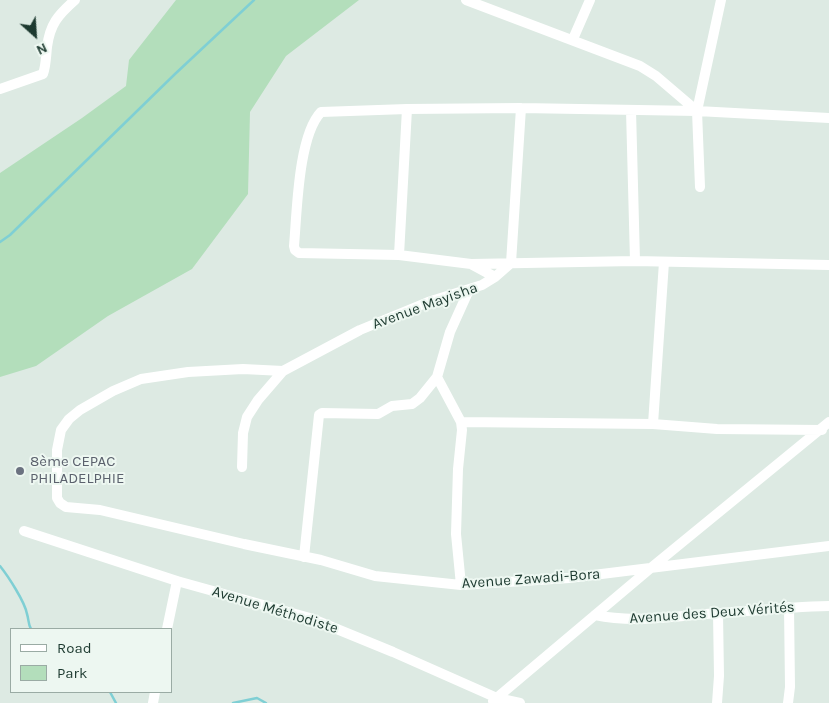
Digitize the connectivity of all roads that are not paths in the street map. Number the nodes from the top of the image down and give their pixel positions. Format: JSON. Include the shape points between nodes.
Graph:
{"nodes":[{"id":1,"x":75,"y":0,"type":"edge"},
{"id":2,"x":466,"y":0,"type":"edge"},
{"id":3,"x":590,"y":0,"type":"edge"},
{"id":4,"x":721,"y":0,"type":"edge"},
{"id":5,"x":573,"y":40,"type":"junction"},
{"id":6,"x":0,"y":89,"type":"edge"},
{"id":7,"x":521,"y":108,"type":"junction"},
{"id":8,"x":407,"y":109,"type":"junction"},
{"id":9,"x":631,"y":110,"type":"junction"},
{"id":10,"x":697,"y":111,"type":"junction"},
{"id":11,"x":829,"y":118,"type":"edge"},
{"id":12,"x":700,"y":187,"type":"dead end"},
{"id":13,"x":399,"y":255,"type":"junction"},
{"id":14,"x":635,"y":262,"type":"junction"},
{"id":15,"x":664,"y":262,"type":"junction"},
{"id":16,"x":511,"y":263,"type":"junction"},
{"id":17,"x":470,"y":264,"type":"junction"},
{"id":18,"x":829,"y":265,"type":"edge"},
{"id":19,"x":495,"y":277,"type":"junction"},
{"id":20,"x":469,"y":290,"type":"junction"},
{"id":21,"x":283,"y":371,"type":"junction"},
{"id":22,"x":437,"y":377,"type":"junction"},
{"id":23,"x":461,"y":422,"type":"junction"},
{"id":24,"x":829,"y":422,"type":"edge"},
{"id":25,"x":653,"y":424,"type":"junction"},
{"id":26,"x":825,"y":430,"type":"edge"},
{"id":27,"x":242,"y":467,"type":"dead end"},
{"id":28,"x":24,"y":531,"type":"dead end"},
{"id":29,"x":829,"y":546,"type":"edge"},
{"id":30,"x":304,"y":557,"type":"junction"},
{"id":31,"x":652,"y":567,"type":"junction"},
{"id":32,"x":177,"y":581,"type":"junction"},
{"id":33,"x":461,"y":585,"type":"junction"},
{"id":34,"x":829,"y":606,"type":"edge"},
{"id":35,"x":789,"y":607,"type":"junction"},
{"id":36,"x":718,"y":613,"type":"junction"},
{"id":37,"x":595,"y":615,"type":"junction"},
{"id":38,"x":167,"y":628,"type":"edge"},
{"id":39,"x":494,"y":700,"type":"edge"},
{"id":40,"x":520,"y":703,"type":"edge"},
{"id":41,"x":717,"y":703,"type":"edge"},
{"id":42,"x":788,"y":703,"type":"edge"}],
"edges":[{"from":1,"to":6,"type":"street","via":[[58,16],[52,27],[42,74]]},
{"from":2,"to":5,"type":"street"},
{"from":3,"to":5,"type":"street"},
{"from":4,"to":10,"type":"street"},
{"from":5,"to":10,"type":"street","via":[[644,69]]},
{"from":7,"to":8,"type":"street"},
{"from":7,"to":9,"type":"street"},
{"from":7,"to":16,"type":"street"},
{"from":8,"to":13,"type":"street"},
{"from":8,"to":13,"type":"street","via":[[319,113],[307,138],[303,158],[294,246],[299,253]]},
{"from":9,"to":10,"type":"street"},
{"from":9,"to":14,"type":"street"},
{"from":10,"to":11,"type":"street"},
{"from":10,"to":12,"type":"street"},
{"from":13,"to":17,"type":"street"},
{"from":14,"to":15,"type":"street"},
{"from":14,"to":16,"type":"street"},
{"from":15,"to":18,"type":"street"},
{"from":15,"to":25,"type":"street"},
{"from":16,"to":17,"type":"street"},
{"from":16,"to":19,"type":"street","name":"Avenue Mayisha"},
{"from":17,"to":19,"type":"street"},
{"from":19,"to":20,"type":"street","name":"Avenue Mayisha"},
{"from":20,"to":21,"type":"street","name":"Avenue Mayisha","via":[[428,302],[360,330]]},
{"from":20,"to":22,"type":"street","via":[[450,332]]},
{"from":21,"to":27,"type":"street","name":"Avenue Mayisha","via":[[247,417]]},
{"from":21,"to":30,"type":"street","name":"Avenue Zawadi-Bora","via":[[188,372],[142,379],[113,391],[80,410],[61,430],[56,450],[57,498],[66,507],[100,510]]},
{"from":22,"to":23,"type":"street"},
{"from":22,"to":30,"type":"street","via":[[412,404],[392,406],[374,414],[319,415]]},
{"from":23,"to":25,"type":"street"},
{"from":23,"to":33,"type":"street","via":[[456,534]]},
{"from":24,"to":26,"type":"street"},
{"from":25,"to":26,"type":"street","via":[[717,429]]},
{"from":26,"to":31,"type":"street"},
{"from":28,"to":32,"type":"street","name":"Avenue Méthodiste"},
{"from":29,"to":31,"type":"street","name":"Avenue Zawadi-Bora"},
{"from":30,"to":33,"type":"street","name":"Avenue Zawadi-Bora","via":[[375,576]]},
{"from":31,"to":33,"type":"street","name":"Avenue Zawadi-Bora","via":[[569,578]]},
{"from":31,"to":37,"type":"street"},
{"from":32,"to":38,"type":"street"},
{"from":32,"to":39,"type":"street","name":"Avenue Méthodiste","via":[[310,618],[393,652]]},
{"from":34,"to":35,"type":"street","name":"Avenue des Deux Vérités"},
{"from":35,"to":36,"type":"street","name":"Avenue des Deux Vérités"},
{"from":35,"to":42,"type":"street"},
{"from":36,"to":37,"type":"street","name":"Avenue des Deux Vérités","via":[[647,619]]},
{"from":36,"to":41,"type":"street"},
{"from":37,"to":39,"type":"street"},
{"from":39,"to":40,"type":"street","name":"Avenue Méthodiste"}]}
